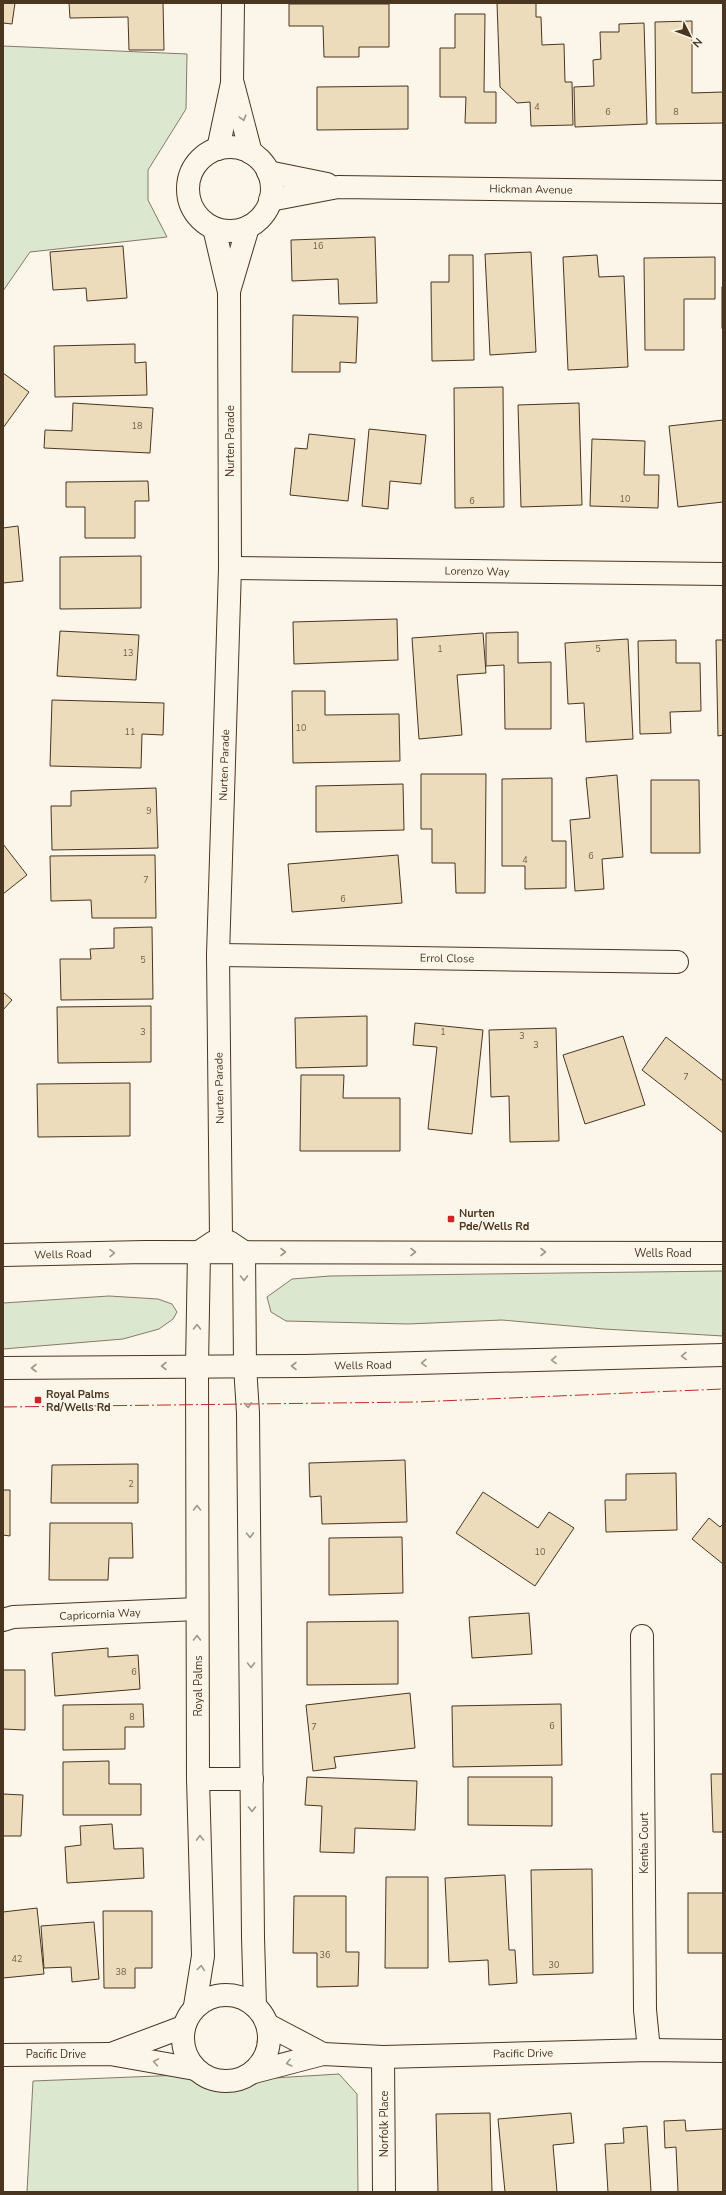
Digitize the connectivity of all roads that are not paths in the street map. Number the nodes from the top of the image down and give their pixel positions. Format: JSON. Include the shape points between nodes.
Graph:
{"nodes":[{"id":1,"x":233,"y":3,"type":"edge"},
{"id":2,"x":232,"y":83,"type":"junction"},
{"id":3,"x":218,"y":149,"type":"junction"},
{"id":4,"x":250,"y":153,"type":"junction"},
{"id":5,"x":268,"y":172,"type":"junction"},
{"id":6,"x":338,"y":187,"type":"junction"},
{"id":7,"x":723,"y":192,"type":"edge"},
{"id":8,"x":270,"y":200,"type":"junction"},
{"id":9,"x":248,"y":227,"type":"junction"},
{"id":10,"x":214,"y":228,"type":"junction"},
{"id":11,"x":229,"y":292,"type":"junction"},
{"id":12,"x":230,"y":568,"type":"junction"},
{"id":13,"x":723,"y":574,"type":"edge"},
{"id":14,"x":218,"y":955,"type":"junction"},
{"id":15,"x":677,"y":962,"type":"dead end"},
{"id":16,"x":222,"y":1237,"type":"junction"},
{"id":17,"x":199,"y":1252,"type":"junction"},
{"id":18,"x":244,"y":1252,"type":"junction"},
{"id":19,"x":723,"y":1253,"type":"edge"},
{"id":20,"x":3,"y":1255,"type":"edge"},
{"id":21,"x":723,"y":1355,"type":"edge"},
{"id":22,"x":196,"y":1366,"type":"junction"},
{"id":23,"x":246,"y":1366,"type":"junction"},
{"id":24,"x":3,"y":1368,"type":"edge"},
{"id":25,"x":197,"y":1609,"type":"junction"},
{"id":26,"x":3,"y":1620,"type":"edge"},
{"id":27,"x":642,"y":1636,"type":"dead end"},
{"id":28,"x":198,"y":1778,"type":"junction"},
{"id":29,"x":252,"y":1779,"type":"junction"},
{"id":30,"x":196,"y":2006,"type":"junction"},
{"id":31,"x":256,"y":2006,"type":"junction"},
{"id":32,"x":268,"y":2024,"type":"junction"},
{"id":33,"x":184,"y":2027,"type":"junction"},
{"id":34,"x":648,"y":2050,"type":"junction"},
{"id":35,"x":723,"y":2051,"type":"edge"},
{"id":36,"x":110,"y":2054,"type":"junction"},
{"id":37,"x":323,"y":2054,"type":"junction"},
{"id":38,"x":3,"y":2055,"type":"edge"},
{"id":39,"x":383,"y":2056,"type":"junction"},
{"id":40,"x":195,"y":2069,"type":"junction"},
{"id":41,"x":254,"y":2072,"type":"junction"},
{"id":42,"x":384,"y":2192,"type":"edge"}],
"edges":[{"from":1,"to":2,"type":"street"},
{"from":2,"to":3,"type":"street"},
{"from":2,"to":4,"type":"street","one_way":true},
{"from":3,"to":4,"type":"street","via":[[240,148]]},
{"from":3,"to":10,"type":"street","via":[[197,163],[188,187],[189,200],[195,212],[203,222]]},
{"from":4,"to":5,"type":"street","via":[[261,161]]},
{"from":5,"to":6,"type":"street","name":"Hickman Avenue"},
{"from":5,"to":8,"type":"street","via":[[272,186]]},
{"from":6,"to":7,"type":"street","name":"Hickman Avenue"},
{"from":6,"to":8,"type":"street","name":"Hickman Avenue"},
{"from":8,"to":9,"type":"street","via":[[266,211]]},
{"from":9,"to":10,"type":"street","via":[[237,231]]},
{"from":9,"to":11,"type":"street","name":"Nurten Parade"},
{"from":10,"to":11,"type":"street","name":"Nurten Parade"},
{"from":11,"to":12,"type":"street","name":"Nurten Parade"},
{"from":12,"to":13,"type":"street","name":"Lorenzo Way"},
{"from":12,"to":14,"type":"street","name":"Nurten Parade"},
{"from":14,"to":15,"type":"street","name":"Errol Close"},
{"from":14,"to":16,"type":"street","name":"Nurten Parade"},
{"from":16,"to":17,"type":"street"},
{"from":16,"to":18,"type":"street"},
{"from":17,"to":18,"type":"street","name":"Wells Road"},
{"from":20,"to":17,"type":"street","name":"Wells Road","one_way":true},
{"from":22,"to":17,"type":"street","one_way":true},
{"from":18,"to":19,"type":"street","name":"Wells Road","one_way":true},
{"from":18,"to":23,"type":"street","one_way":true},
{"from":21,"to":23,"type":"street","name":"Wells Road","one_way":true},
{"from":22,"to":23,"type":"street","name":"Wells Road"},
{"from":22,"to":24,"type":"street","name":"Wells Road","one_way":true},
{"from":25,"to":22,"type":"street","name":"Royal Palms","one_way":true},
{"from":23,"to":29,"type":"street","one_way":true},
{"from":25,"to":26,"type":"street","name":"Capricornia Way"},
{"from":28,"to":25,"type":"street","name":"Royal Palms","one_way":true},
{"from":27,"to":34,"type":"street","name":"Kentia Court","via":[[645,2010]]},
{"from":28,"to":29,"type":"street"},
{"from":30,"to":28,"type":"street","name":"Royal Palms","one_way":true,"via":[[203,1956]]},
{"from":29,"to":31,"type":"street","one_way":true},
{"from":30,"to":31,"type":"street","via":[[206,1999],[219,1995],[245,1998]]},
{"from":30,"to":33,"type":"street"},
{"from":31,"to":32,"type":"street"},
{"from":32,"to":37,"type":"street","name":"Pacific Drive"},
{"from":32,"to":41,"type":"street","via":[[268,2050]]},
{"from":33,"to":36,"type":"street","name":"Pacific Drive"},
{"from":33,"to":40,"type":"street","via":[[182,2042],[186,2057]]},
{"from":34,"to":35,"type":"street","name":"Pacific Drive"},
{"from":34,"to":39,"type":"street","name":"Pacific Drive"},
{"from":36,"to":38,"type":"street","name":"Pacific Drive"},
{"from":40,"to":36,"type":"street","name":"Pacific Drive","one_way":true},
{"from":37,"to":39,"type":"street","name":"Pacific Drive"},
{"from":37,"to":41,"type":"street","name":"Pacific Drive","one_way":true},
{"from":39,"to":42,"type":"street","name":"Norfolk Place"},
{"from":40,"to":41,"type":"street","via":[[205,2077],[230,2082]]}]}
